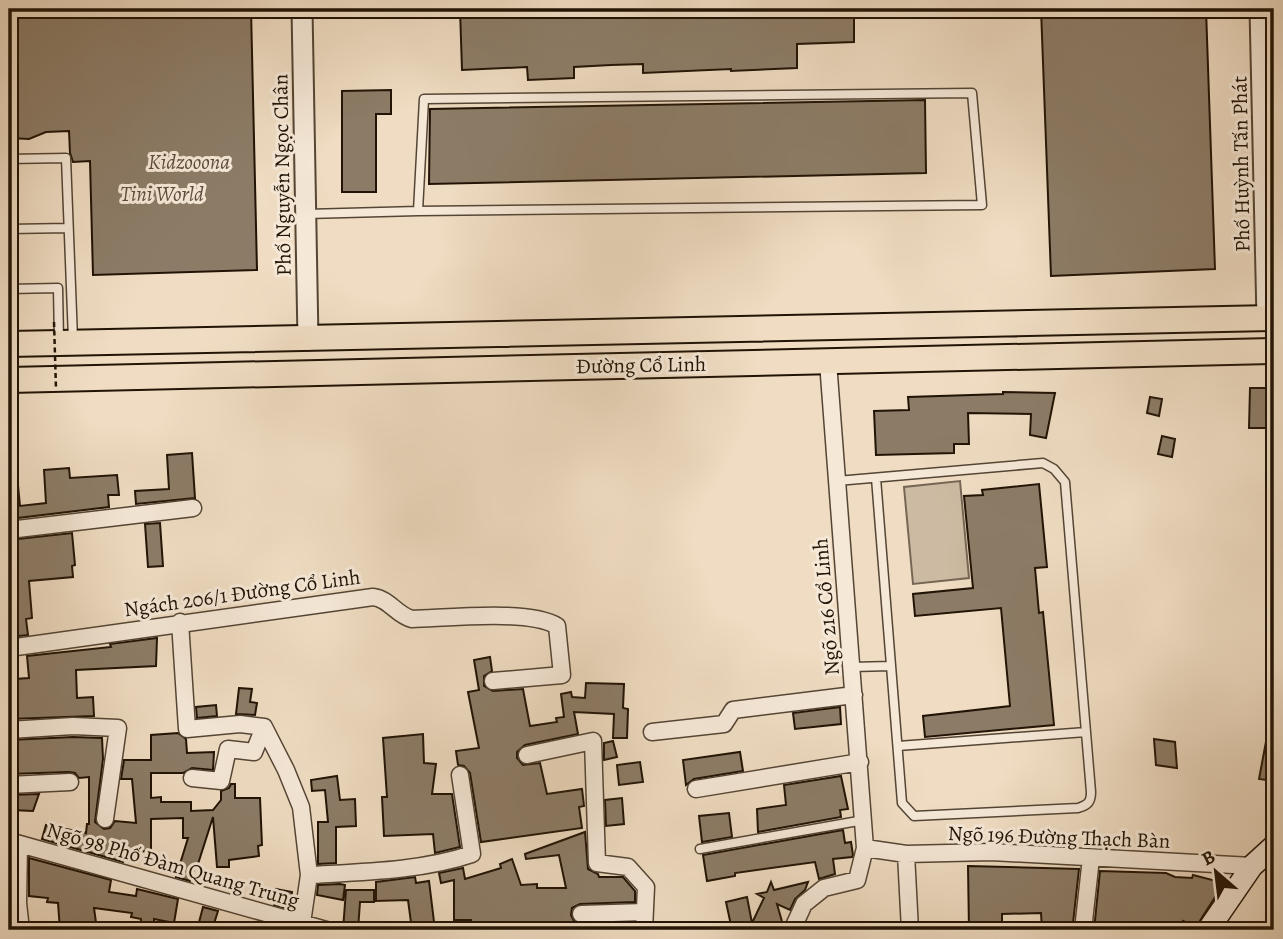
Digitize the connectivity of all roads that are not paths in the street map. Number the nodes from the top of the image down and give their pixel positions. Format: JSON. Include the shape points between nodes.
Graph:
{"nodes":[{"id":1,"x":302,"y":9,"type":"edge"},
{"id":2,"x":1260,"y":9,"type":"edge"},
{"id":3,"x":9,"y":159,"type":"edge"},
{"id":4,"x":418,"y":211,"type":"junction"},
{"id":5,"x":306,"y":215,"type":"junction"},
{"id":6,"x":68,"y":228,"type":"junction"},
{"id":7,"x":9,"y":229,"type":"edge"},
{"id":8,"x":9,"y":289,"type":"edge"},
{"id":9,"x":1271,"y":318,"type":"edge"},
{"id":10,"x":62,"y":336,"type":"junction"},
{"id":11,"x":308,"y":340,"type":"junction"},
{"id":12,"x":9,"y":344,"type":"edge"},
{"id":13,"x":1274,"y":351,"type":"edge"},
{"id":14,"x":828,"y":362,"type":"junction"},
{"id":15,"x":9,"y":380,"type":"edge"},
{"id":16,"x":876,"y":478,"type":"junction"},
{"id":17,"x":837,"y":481,"type":"junction"},
{"id":18,"x":193,"y":508,"type":"dead end"},
{"id":19,"x":9,"y":530,"type":"edge"},
{"id":20,"x":180,"y":622,"type":"junction"},
{"id":21,"x":9,"y":648,"type":"edge"},
{"id":22,"x":891,"y":666,"type":"junction"},
{"id":23,"x":852,"y":667,"type":"junction"},
{"id":24,"x":493,"y":681,"type":"dead end"},
{"id":25,"x":854,"y":695,"type":"junction"},
{"id":26,"x":264,"y":727,"type":"junction"},
{"id":27,"x":9,"y":730,"type":"edge"},
{"id":28,"x":652,"y":732,"type":"dead end"},
{"id":29,"x":1086,"y":732,"type":"junction"},
{"id":30,"x":898,"y":746,"type":"junction"},
{"id":31,"x":527,"y":755,"type":"dead end"},
{"id":32,"x":860,"y":762,"type":"junction"},
{"id":33,"x":460,"y":775,"type":"dead end"},
{"id":34,"x":192,"y":778,"type":"dead end"},
{"id":35,"x":69,"y":782,"type":"dead end"},
{"id":36,"x":9,"y":785,"type":"edge"},
{"id":37,"x":696,"y":789,"type":"dead end"},
{"id":38,"x":105,"y":818,"type":"dead end"},
{"id":39,"x":864,"y":820,"type":"junction"},
{"id":40,"x":14,"y":842,"type":"edge"},
{"id":41,"x":1274,"y":846,"type":"edge"},
{"id":42,"x":865,"y":848,"type":"junction"},
{"id":43,"x":700,"y":849,"type":"dead end"},
{"id":44,"x":906,"y":854,"type":"junction"},
{"id":45,"x":1091,"y":858,"type":"junction"},
{"id":46,"x":1252,"y":866,"type":"junction"},
{"id":47,"x":309,"y":875,"type":"junction"},
{"id":48,"x":14,"y":911,"type":"edge"},
{"id":49,"x":645,"y":912,"type":"junction"},
{"id":50,"x":581,"y":914,"type":"dead end"},
{"id":51,"x":302,"y":923,"type":"junction"},
{"id":52,"x":20,"y":930,"type":"edge"},
{"id":53,"x":324,"y":930,"type":"edge"},
{"id":54,"x":644,"y":930,"type":"edge"},
{"id":55,"x":792,"y":930,"type":"edge"},
{"id":56,"x":910,"y":930,"type":"edge"},
{"id":57,"x":1083,"y":930,"type":"edge"},
{"id":58,"x":1208,"y":930,"type":"edge"}],
"edges":[{"from":1,"to":5,"type":"street","name":"Phố Nguyễn Ngọc Chân"},
{"from":2,"to":9,"type":"street","name":"Phố Huỳnh Tấn Phát"},
{"from":3,"to":6,"type":"lane","via":[[66,158]]},
{"from":4,"to":4,"type":"lane","via":[[424,99],[972,93],[982,205]]},
{"from":4,"to":5,"type":"lane"},
{"from":5,"to":11,"type":"street","name":"Phố Nguyễn Ngọc Chân"},
{"from":6,"to":7,"type":"lane"},
{"from":6,"to":10,"type":"lane","via":[[69,288]]},
{"from":8,"to":10,"type":"lane","via":[[58,288]]},
{"from":9,"to":11,"type":"main road","name":"Đường Cổ Linh"},
{"from":10,"to":11,"type":"main road","name":"Đường Cổ Linh"},
{"from":10,"to":12,"type":"main road","name":"Đường Cổ Linh"},
{"from":13,"to":14,"type":"main road","name":"Đường Cổ Linh"},
{"from":14,"to":15,"type":"main road","name":"Đường Cổ Linh"},
{"from":14,"to":17,"type":"street","name":"Ngõ 216 Cổ Linh"},
{"from":16,"to":17,"type":"lane"},
{"from":16,"to":22,"type":"lane"},
{"from":16,"to":29,"type":"lane","via":[[1043,463],[1061,475]]},
{"from":17,"to":23,"type":"street","name":"Ngõ 216 Cổ Linh"},
{"from":18,"to":19,"type":"street"},
{"from":20,"to":21,"type":"street","name":"Ngách 206/1 Đường Cổ Linh"},
{"from":20,"to":24,"type":"street","name":"Ngách 206/1 Đường Cổ Linh","via":[[373,597],[412,619],[526,617],[557,626],[562,675]]},
{"from":20,"to":26,"type":"street","via":[[187,729],[240,724]]},
{"from":22,"to":23,"type":"lane"},
{"from":22,"to":30,"type":"lane"},
{"from":23,"to":25,"type":"street","name":"Ngõ 216 Cổ Linh"},
{"from":25,"to":28,"type":"street","via":[[733,710],[724,724]]},
{"from":25,"to":32,"type":"street","name":"Ngõ 216 Cổ Linh"},
{"from":26,"to":34,"type":"street","via":[[254,752],[228,749],[221,781]]},
{"from":26,"to":47,"type":"street","via":[[302,807]]},
{"from":27,"to":38,"type":"street","via":[[118,728]]},
{"from":29,"to":30,"type":"lane"},
{"from":29,"to":30,"type":"lane","via":[[1091,800],[1078,808],[914,816],[902,803]]},
{"from":31,"to":49,"type":"street","via":[[593,741],[597,863],[628,867],[646,887]]},
{"from":32,"to":37,"type":"street"},
{"from":32,"to":39,"type":"street","name":"Ngõ 216 Cổ Linh"},
{"from":33,"to":47,"type":"street","via":[[472,854],[381,870]]},
{"from":35,"to":36,"type":"street"},
{"from":39,"to":42,"type":"street","name":"Ngõ 216 Cổ Linh"},
{"from":39,"to":43,"type":"lane"},
{"from":40,"to":48,"type":"street"},
{"from":40,"to":51,"type":"street","name":"Ngõ 98 Phố Đàm Quang Trung"},
{"from":41,"to":46,"type":"main road"},
{"from":42,"to":44,"type":"street","name":"Ngõ 196 Đường Thạch Bàn"},
{"from":42,"to":55,"type":"street","name":"Ngõ 216 Cổ Linh","via":[[857,880],[824,888],[804,904]]},
{"from":44,"to":45,"type":"street","name":"Ngõ 196 Đường Thạch Bàn","via":[[991,852]]},
{"from":44,"to":56,"type":"street"},
{"from":45,"to":46,"type":"street","name":"Ngõ 196 Đường Thạch Bàn"},
{"from":45,"to":57,"type":"street"},
{"from":46,"to":58,"type":"main road"},
{"from":47,"to":51,"type":"street"},
{"from":48,"to":52,"type":"street"},
{"from":49,"to":50,"type":"street"},
{"from":49,"to":54,"type":"street"},
{"from":51,"to":53,"type":"street","name":"Ngõ 98 Phố Đàm Quang Trung"}]}
